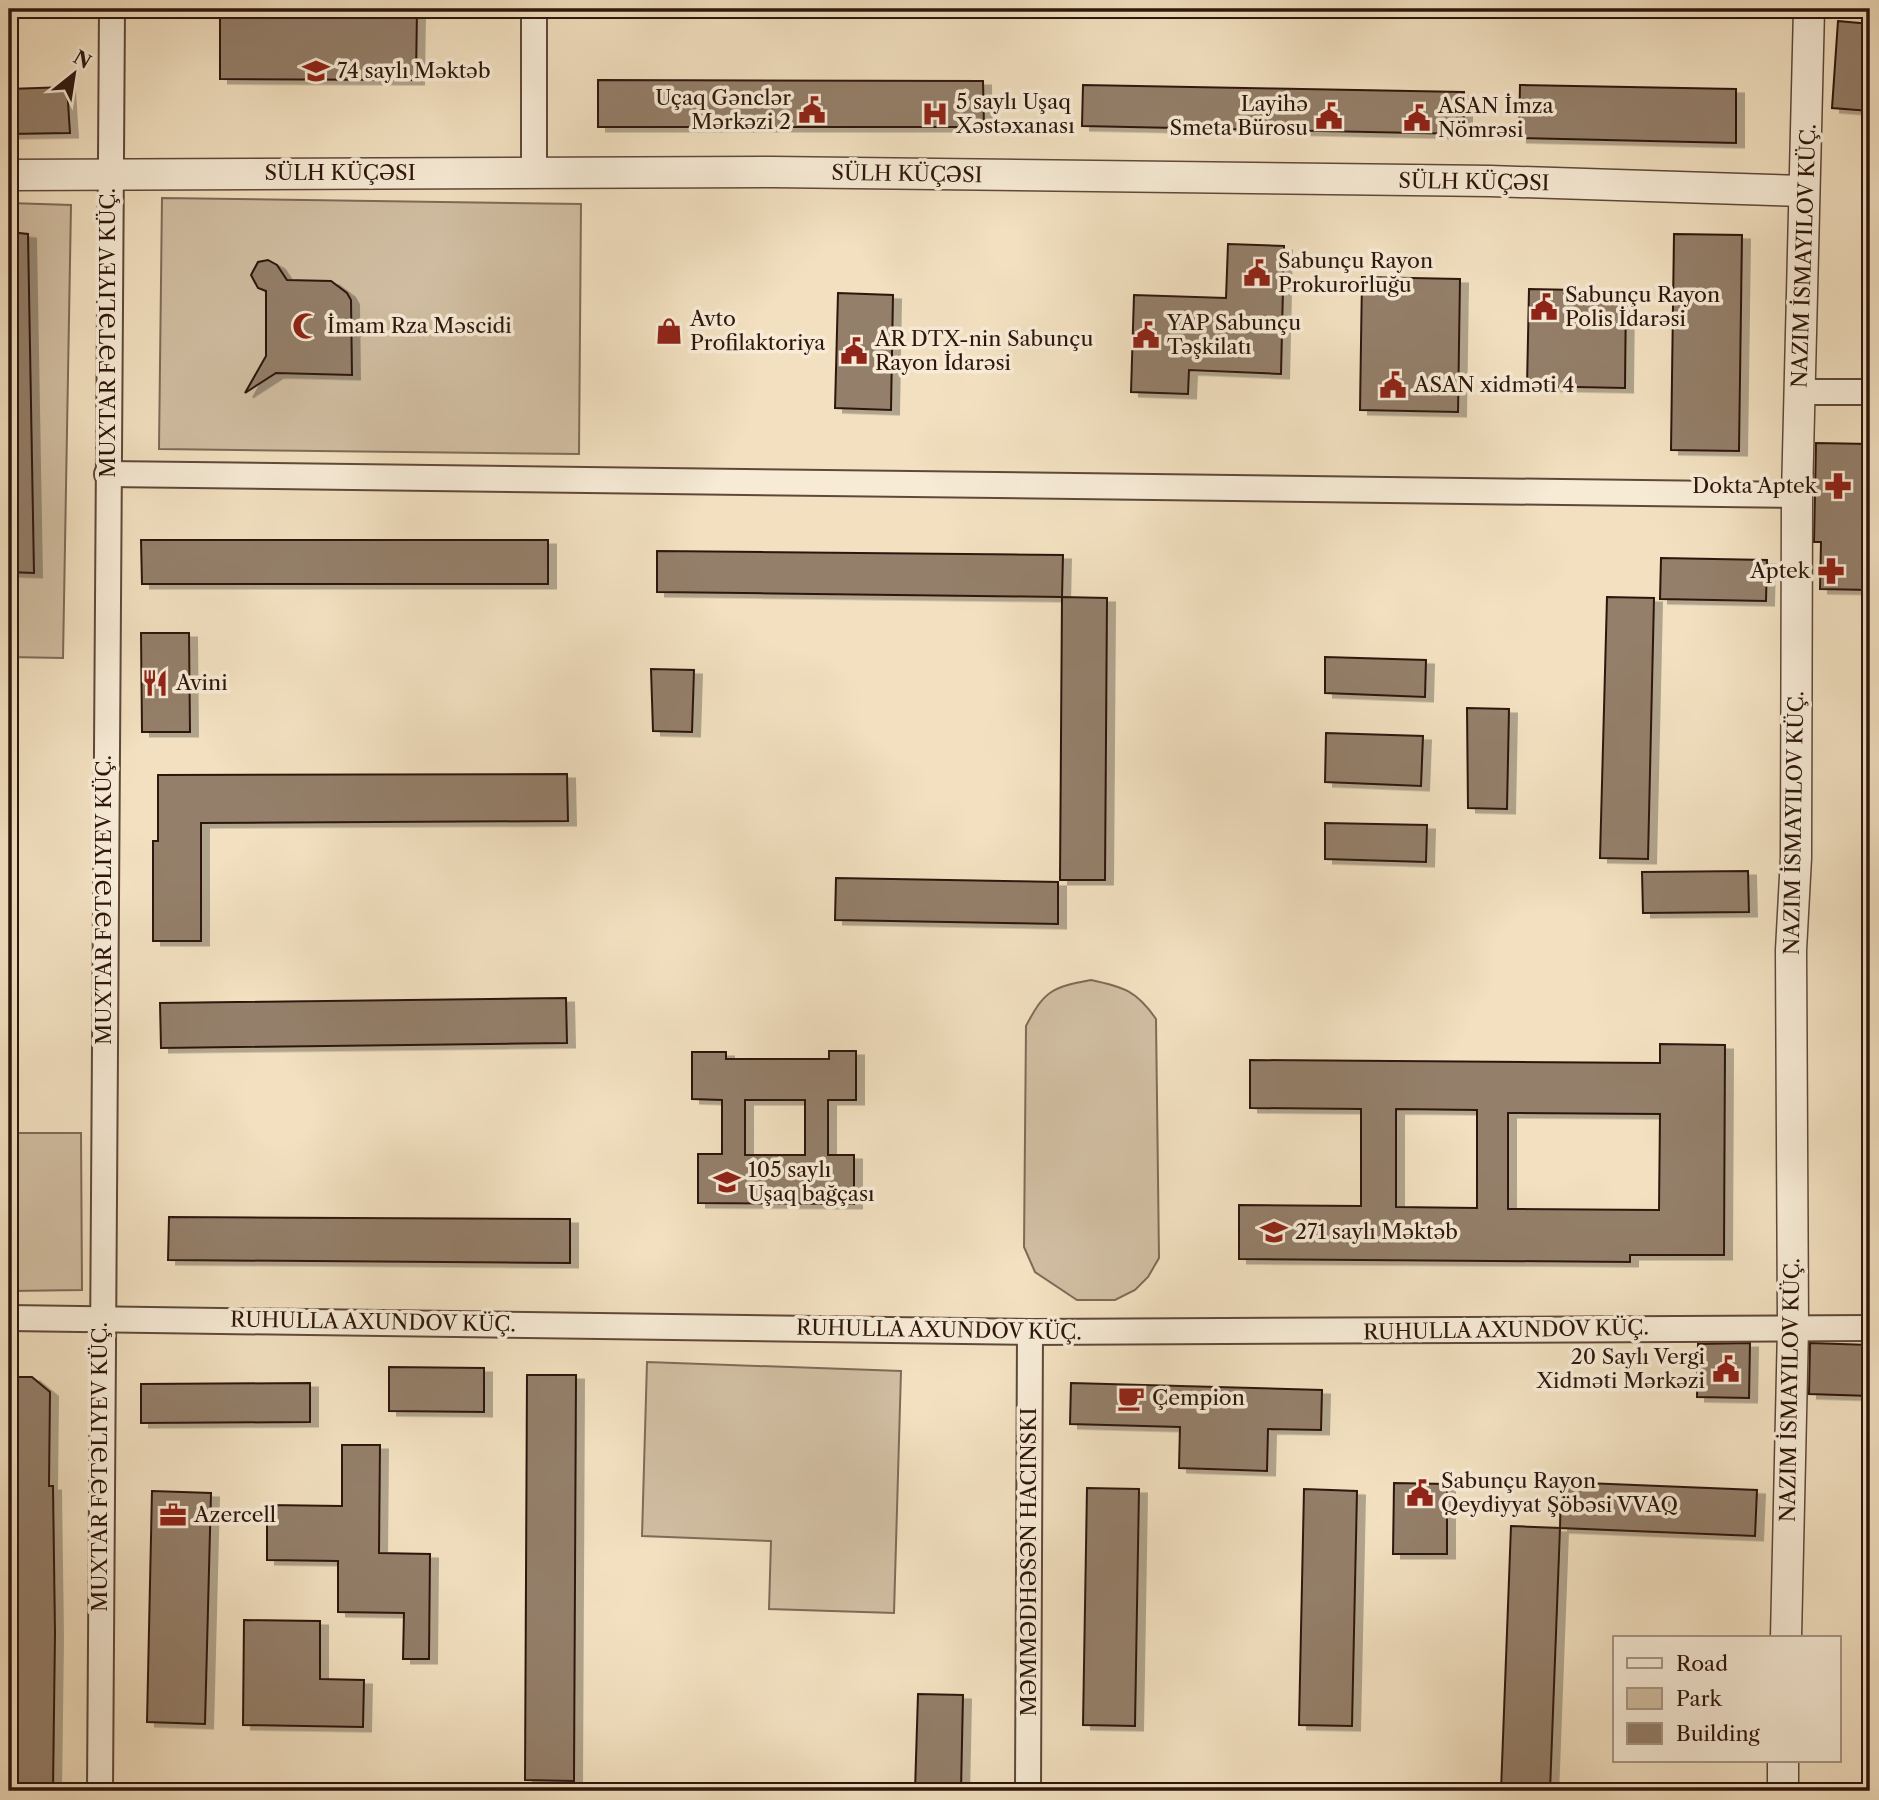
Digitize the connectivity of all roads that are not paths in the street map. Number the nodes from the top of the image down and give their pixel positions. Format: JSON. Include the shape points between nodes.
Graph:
{"nodes":[{"id":1,"x":112,"y":9,"type":"edge"},
{"id":2,"x":534,"y":9,"type":"edge"},
{"id":3,"x":1810,"y":9,"type":"edge"},
{"id":4,"x":534,"y":171,"type":"junction"},
{"id":5,"x":9,"y":174,"type":"edge"},
{"id":6,"x":109,"y":174,"type":"junction"},
{"id":7,"x":1804,"y":191,"type":"junction"},
{"id":8,"x":1800,"y":392,"type":"junction"},
{"id":9,"x":1870,"y":392,"type":"edge"},
{"id":10,"x":107,"y":474,"type":"junction"},
{"id":11,"x":1797,"y":495,"type":"junction"},
{"id":12,"x":9,"y":1318,"type":"edge"},
{"id":13,"x":101,"y":1318,"type":"junction"},
{"id":14,"x":1793,"y":1327,"type":"junction"},
{"id":15,"x":1870,"y":1328,"type":"edge"},
{"id":16,"x":1030,"y":1332,"type":"junction"},
{"id":17,"x":1786,"y":1636,"type":"edge"},
{"id":18,"x":1783,"y":1762,"type":"edge"},
{"id":19,"x":100,"y":1791,"type":"edge"},
{"id":20,"x":1028,"y":1791,"type":"edge"},
{"id":21,"x":1783,"y":1791,"type":"edge"}],
"edges":[{"from":1,"to":6,"type":"street","name":"MUXTAR FƏTƏLIYEV KÜÇ."},
{"from":2,"to":4,"type":"street"},
{"from":3,"to":7,"type":"street"},
{"from":4,"to":6,"type":"street","name":"SÜLH KÜÇƏSI"},
{"from":4,"to":7,"type":"street","name":"SÜLH KÜÇƏSI","via":[[1490,181]]},
{"from":5,"to":6,"type":"street","name":"SÜLH KÜÇƏSI"},
{"from":6,"to":10,"type":"street","name":"MUXTAR FƏTƏLIYEV KÜÇ."},
{"from":7,"to":8,"type":"street"},
{"from":8,"to":9,"type":"street"},
{"from":8,"to":11,"type":"street"},
{"from":10,"to":11,"type":"street"},
{"from":10,"to":13,"type":"street","name":"MUXTAR FƏTƏLIYEV KÜÇ."},
{"from":11,"to":14,"type":"street","via":[[1796,846],[1791,950]]},
{"from":12,"to":13,"type":"street","name":"RUHULLA AXUNDOV KÜÇ."},
{"from":13,"to":16,"type":"street","name":"RUHULLA AXUNDOV KÜÇ."},
{"from":13,"to":19,"type":"street","name":"MUXTAR FƏTƏLIYEV KÜÇ."},
{"from":14,"to":15,"type":"street","name":"RUHULLA AXUNDOV KÜÇ."},
{"from":14,"to":16,"type":"street","name":"RUHULLA AXUNDOV KÜÇ."},
{"from":14,"to":17,"type":"street"},
{"from":16,"to":20,"type":"street"},
{"from":18,"to":21,"type":"street"}]}
